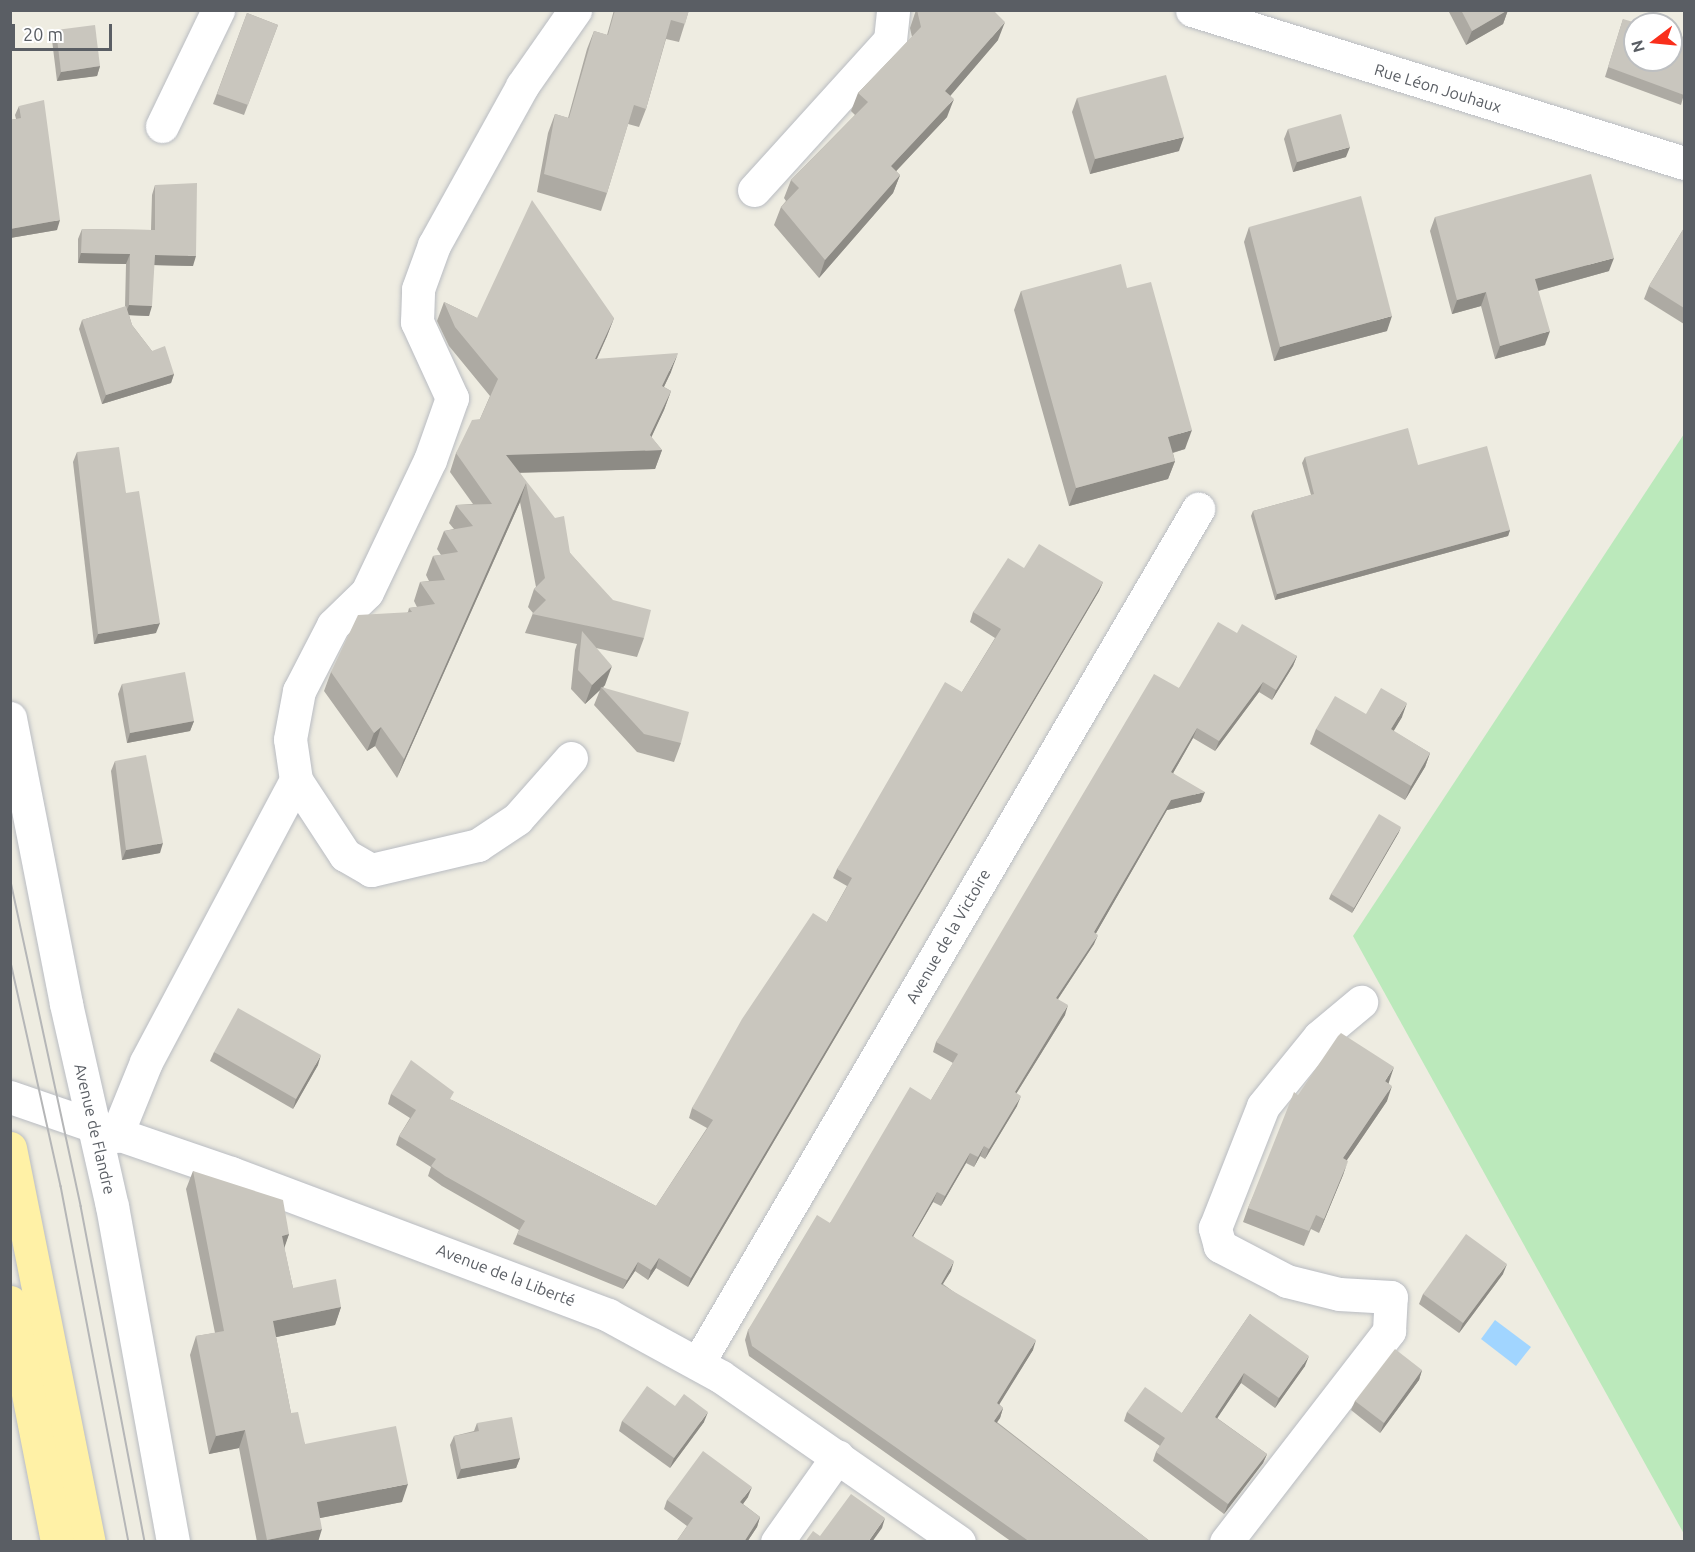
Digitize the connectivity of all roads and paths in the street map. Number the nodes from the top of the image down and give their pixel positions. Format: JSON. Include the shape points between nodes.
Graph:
{"nodes":[{"id":1,"x":218,"y":10,"type":"edge"},
{"id":2,"x":575,"y":10,"type":"edge"},
{"id":3,"x":893,"y":10,"type":"edge"},
{"id":4,"x":1192,"y":10,"type":"edge"},
{"id":5,"x":162,"y":126,"type":"dead end"},
{"id":6,"x":1682,"y":153,"type":"edge"},
{"id":7,"x":754,"y":190,"type":"dead end"},
{"id":8,"x":1198,"y":509,"type":"dead end"},
{"id":9,"x":10,"y":718,"type":"edge"},
{"id":10,"x":571,"y":758,"type":"dead end"},
{"id":11,"x":296,"y":780,"type":"junction"},
{"id":12,"x":1360,"y":1002,"type":"dead end"},
{"id":13,"x":10,"y":1097,"type":"edge"},
{"id":14,"x":106,"y":1132,"type":"junction"},
{"id":15,"x":10,"y":1148,"type":"edge"},
{"id":16,"x":10,"y":1302,"type":"edge"},
{"id":17,"x":698,"y":1363,"type":"junction"},
{"id":18,"x":838,"y":1456,"type":"junction"},
{"id":19,"x":57,"y":1542,"type":"edge"},
{"id":20,"x":89,"y":1542,"type":"edge"},
{"id":21,"x":173,"y":1542,"type":"edge"},
{"id":22,"x":777,"y":1542,"type":"edge"},
{"id":23,"x":959,"y":1542,"type":"edge"},
{"id":24,"x":1226,"y":1542,"type":"edge"}],
"edges":[{"from":1,"to":5,"type":"street"},
{"from":2,"to":11,"type":"street","via":[[522,86],[430,256],[418,289],[417,322],[452,398],[430,460],[367,592],[333,625],[299,691],[290,740]]},
{"from":3,"to":7,"type":"street","via":[[890,40]]},
{"from":4,"to":6,"type":"street","name":"Rue Léon Jouhaux"},
{"from":8,"to":17,"type":"street","name":"Avenue de la Victoire"},
{"from":9,"to":14,"type":"street","name":"Avenue de Flandre"},
{"from":10,"to":11,"type":"street","via":[[518,819],[478,845],[371,870],[345,855]]},
{"from":11,"to":14,"type":"street"},
{"from":12,"to":24,"type":"street","via":[[1319,1037],[1263,1106],[1215,1228],[1220,1246],[1287,1281],[1339,1294],[1391,1297],[1389,1331]]},
{"from":13,"to":14,"type":"street","name":"Avenue de la Liberté"},
{"from":14,"to":17,"type":"street","name":"Avenue de la Liberté","via":[[520,1279],[608,1315]]},
{"from":14,"to":21,"type":"street","name":"Avenue de Flandre"},
{"from":15,"to":20,"type":"main road"},
{"from":16,"to":19,"type":"main road"},
{"from":17,"to":18,"type":"street","name":"Avenue de la Liberté"},
{"from":18,"to":22,"type":"street"},
{"from":18,"to":23,"type":"street","name":"Avenue de la Liberté"}]}
